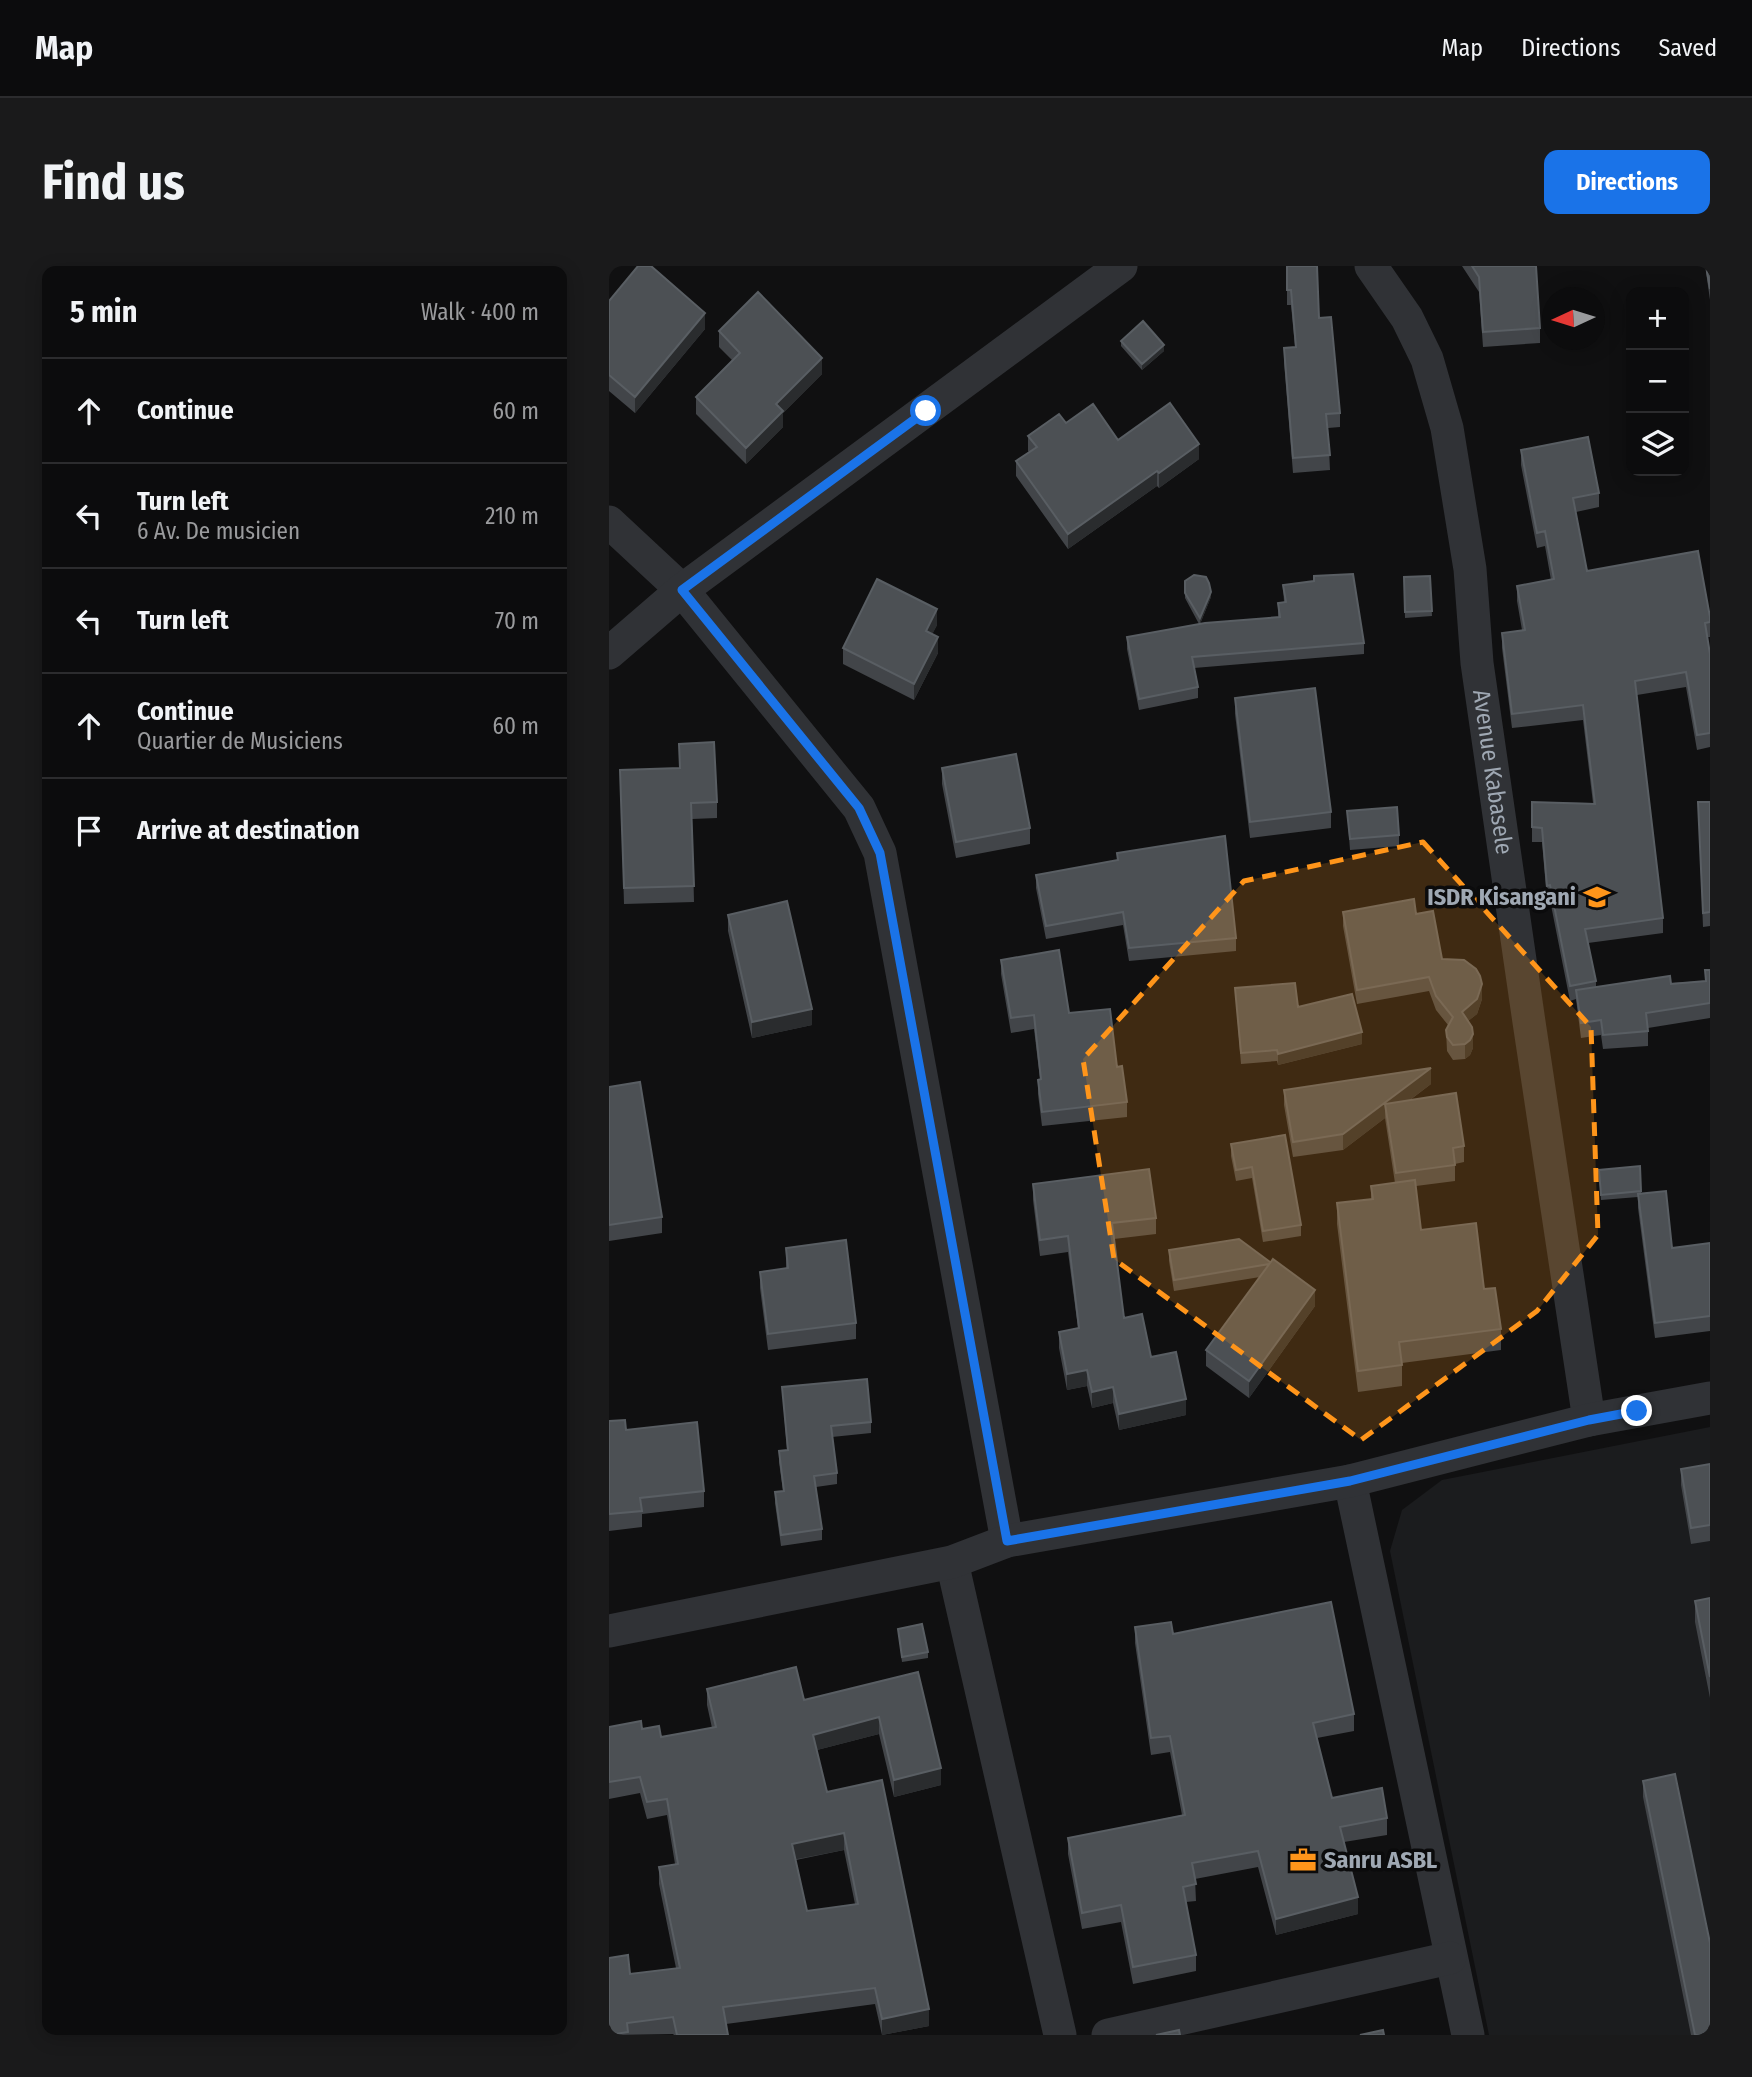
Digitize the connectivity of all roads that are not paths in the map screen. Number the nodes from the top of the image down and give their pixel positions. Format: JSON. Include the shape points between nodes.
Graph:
{"nodes":[{"id":1,"x":1121,"y":266,"type":"edge"},
{"id":2,"x":1371,"y":266,"type":"edge"},
{"id":3,"x":609,"y":522,"type":"edge"},
{"id":4,"x":682,"y":590,"type":"junction"},
{"id":5,"x":609,"y":653,"type":"edge"},
{"id":6,"x":1710,"y":1398,"type":"edge"},
{"id":7,"x":1589,"y":1420,"type":"junction"},
{"id":8,"x":1350,"y":1481,"type":"junction"},
{"id":9,"x":1007,"y":1541,"type":"junction"},
{"id":10,"x":952,"y":1562,"type":"junction"},
{"id":11,"x":609,"y":1631,"type":"edge"},
{"id":12,"x":1450,"y":1958,"type":"junction"},
{"id":13,"x":1194,"y":2026,"type":"edge"},
{"id":14,"x":1060,"y":2035,"type":"edge"},
{"id":15,"x":1108,"y":2035,"type":"edge"},
{"id":16,"x":1468,"y":2035,"type":"edge"}],
"edges":[{"from":1,"to":4,"type":"street"},
{"from":2,"to":7,"type":"street","name":"Avenue Kabasele","via":[[1427,359],[1447,428]]},
{"from":3,"to":4,"type":"street"},
{"from":4,"to":5,"type":"street"},
{"from":4,"to":9,"type":"street","via":[[859,808],[880,853]]},
{"from":6,"to":7,"type":"street"},
{"from":7,"to":8,"type":"street"},
{"from":8,"to":9,"type":"street"},
{"from":8,"to":12,"type":"street"},
{"from":9,"to":10,"type":"street"},
{"from":10,"to":11,"type":"street"},
{"from":10,"to":14,"type":"street"},
{"from":12,"to":13,"type":"street"},
{"from":12,"to":16,"type":"street"},
{"from":13,"to":15,"type":"street"}]}
